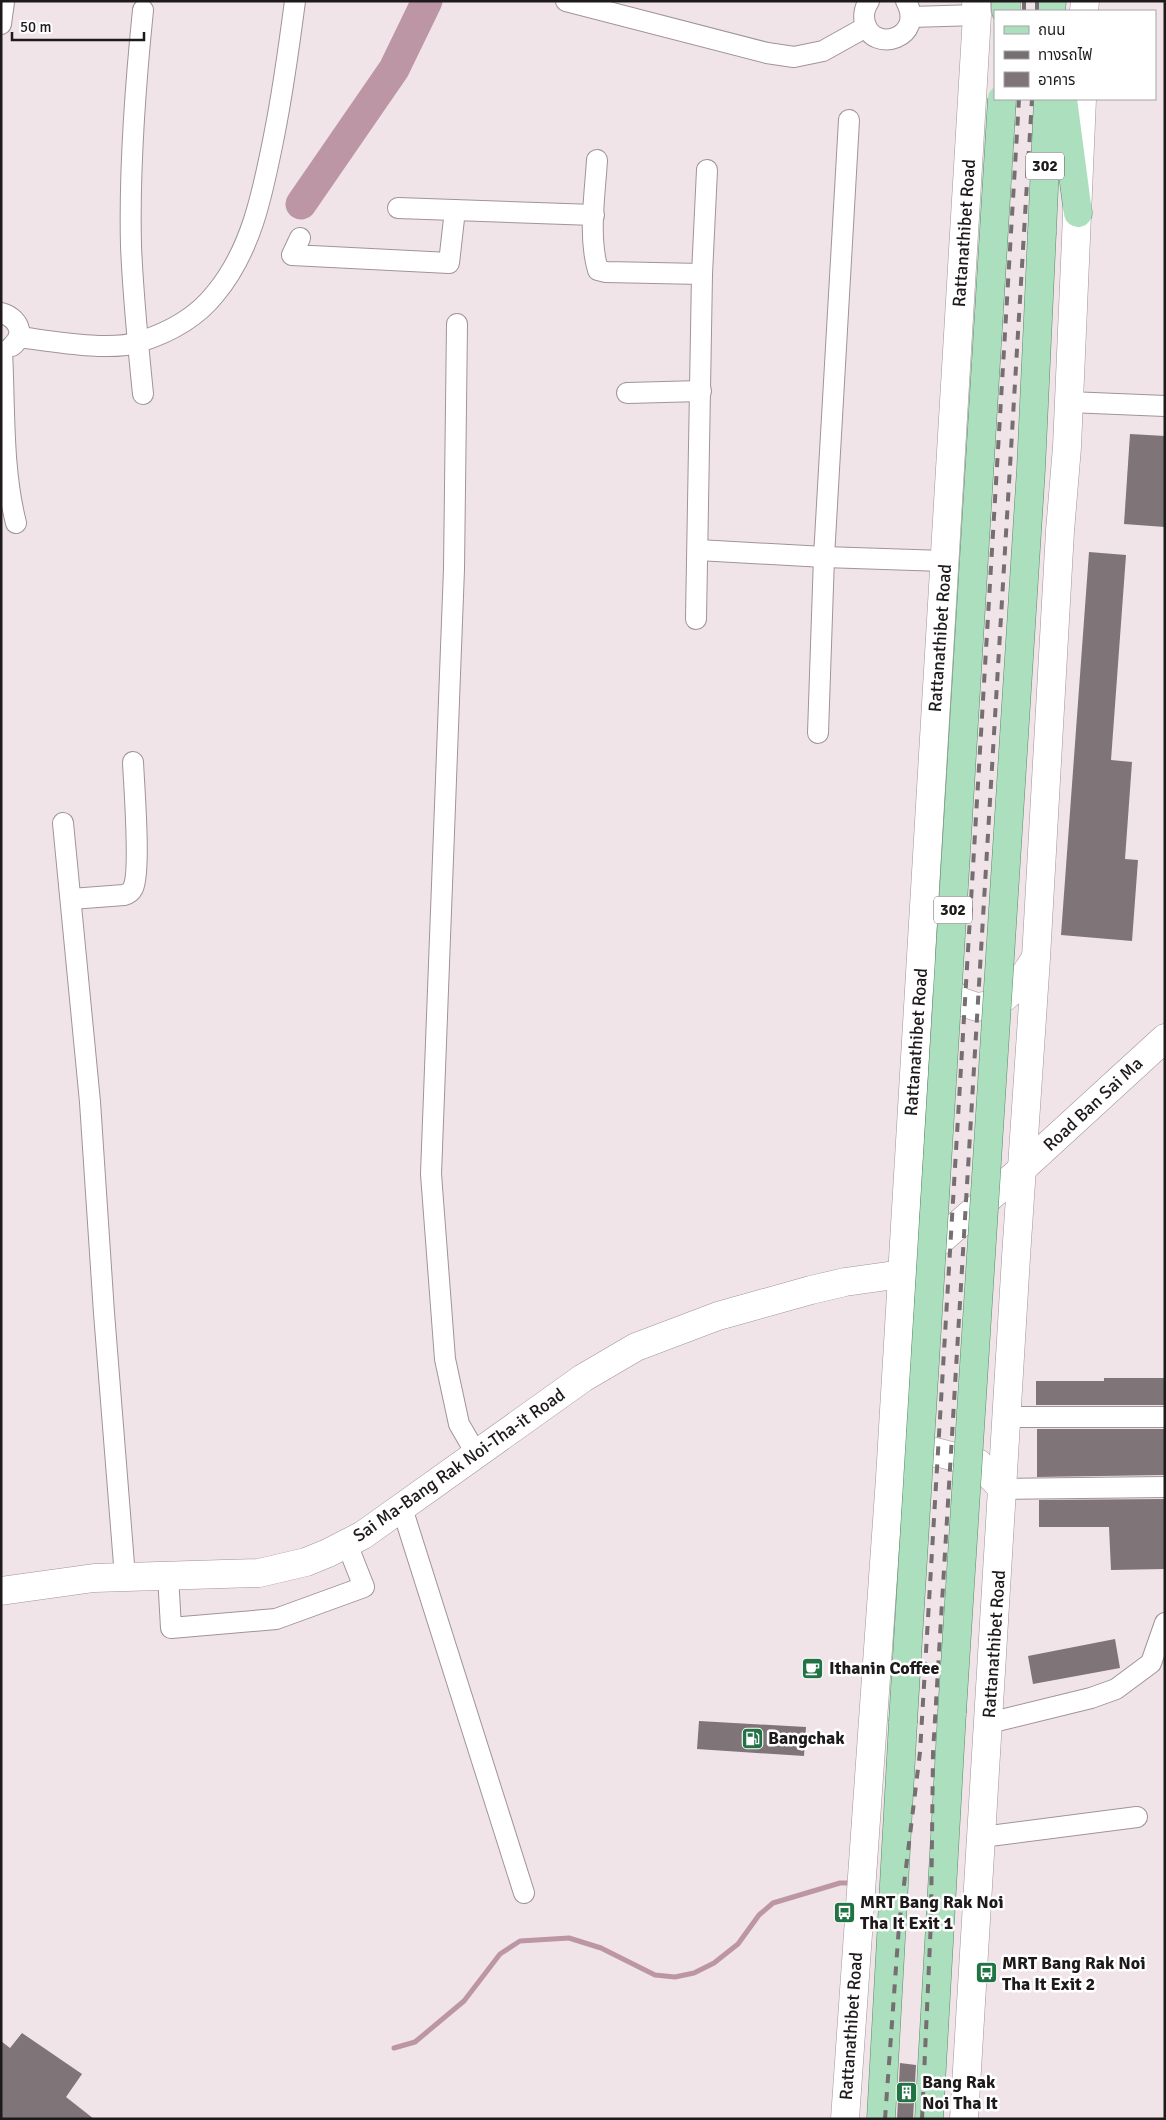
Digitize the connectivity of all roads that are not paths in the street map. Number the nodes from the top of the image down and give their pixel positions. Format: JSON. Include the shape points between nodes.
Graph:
{"nodes":[{"id":1,"x":295,"y":1,"type":"edge"},
{"id":2,"x":566,"y":1,"type":"edge"},
{"id":3,"x":869,"y":1,"type":"edge"},
{"id":4,"x":4,"y":2,"type":"edge"},
{"id":5,"x":977,"y":8,"type":"edge"},
{"id":6,"x":909,"y":9,"type":"edge"},
{"id":7,"x":143,"y":10,"type":"dead end"},
{"id":8,"x":1,"y":24,"type":"edge"},
{"id":9,"x":866,"y":27,"type":"junction"},
{"id":10,"x":1002,"y":100,"type":"edge"},
{"id":11,"x":1048,"y":100,"type":"edge"},
{"id":12,"x":1064,"y":100,"type":"edge"},
{"id":13,"x":1082,"y":100,"type":"edge"},
{"id":14,"x":849,"y":120,"type":"dead end"},
{"id":15,"x":597,"y":160,"type":"dead end"},
{"id":16,"x":707,"y":170,"type":"dead end"},
{"id":17,"x":398,"y":208,"type":"dead end"},
{"id":18,"x":455,"y":210,"type":"junction"},
{"id":19,"x":1078,"y":212,"type":"junction"},
{"id":20,"x":594,"y":215,"type":"junction"},
{"id":21,"x":300,"y":238,"type":"dead end"},
{"id":22,"x":702,"y":274,"type":"junction"},
{"id":23,"x":1,"y":313,"type":"edge"},
{"id":24,"x":457,"y":324,"type":"dead end"},
{"id":25,"x":19,"y":337,"type":"junction"},
{"id":26,"x":138,"y":343,"type":"junction"},
{"id":27,"x":2,"y":351,"type":"edge"},
{"id":28,"x":627,"y":392,"type":"dead end"},
{"id":29,"x":701,"y":392,"type":"junction"},
{"id":30,"x":143,"y":394,"type":"dead end"},
{"id":31,"x":1069,"y":402,"type":"junction"},
{"id":32,"x":1165,"y":406,"type":"edge"},
{"id":33,"x":16,"y":524,"type":"dead end"},
{"id":34,"x":698,"y":550,"type":"junction"},
{"id":35,"x":824,"y":557,"type":"junction"},
{"id":36,"x":944,"y":560,"type":"junction"},
{"id":37,"x":696,"y":619,"type":"dead end"},
{"id":38,"x":818,"y":732,"type":"dead end"},
{"id":39,"x":133,"y":762,"type":"dead end"},
{"id":40,"x":63,"y":823,"type":"dead end"},
{"id":41,"x":71,"y":899,"type":"junction"},
{"id":42,"x":922,"y":950,"type":"junction"},
{"id":43,"x":1036,"y":958,"type":"junction"},
{"id":44,"x":1165,"y":1038,"type":"edge"},
{"id":45,"x":1022,"y":1170,"type":"junction"},
{"id":46,"x":902,"y":1274,"type":"junction"},
{"id":47,"x":1006,"y":1417,"type":"junction"},
{"id":48,"x":1165,"y":1417,"type":"edge"},
{"id":49,"x":477,"y":1455,"type":"junction"},
{"id":50,"x":890,"y":1478,"type":"junction"},
{"id":51,"x":1165,"y":1487,"type":"edge"},
{"id":52,"x":1003,"y":1489,"type":"junction"},
{"id":53,"x":402,"y":1508,"type":"junction"},
{"id":54,"x":347,"y":1544,"type":"junction"},
{"id":55,"x":168,"y":1575,"type":"junction"},
{"id":56,"x":125,"y":1576,"type":"junction"},
{"id":57,"x":1,"y":1591,"type":"edge"},
{"id":58,"x":1165,"y":1623,"type":"edge"},
{"id":59,"x":989,"y":1723,"type":"junction"},
{"id":60,"x":1137,"y":1817,"type":"dead end"},
{"id":61,"x":982,"y":1837,"type":"junction"},
{"id":62,"x":524,"y":1893,"type":"dead end"},
{"id":63,"x":845,"y":2119,"type":"edge"},
{"id":64,"x":881,"y":2119,"type":"edge"},
{"id":65,"x":929,"y":2119,"type":"edge"},
{"id":66,"x":964,"y":2119,"type":"edge"}],
"edges":[{"from":1,"to":26,"type":"street","via":[[269,164],[245,245],[232,272],[196,314]]},
{"from":2,"to":9,"type":"street","via":[[794,56],[823,51]]},
{"from":3,"to":9,"type":"street","via":[[863,14]]},
{"from":4,"to":8,"type":"street"},
{"from":5,"to":6,"type":"street"},
{"from":5,"to":36,"type":"main road","name":"Rattanathibet Road","number":"302"},
{"from":6,"to":9,"type":"street","via":[[909,26],[895,39],[877,37]]},
{"from":7,"to":26,"type":"street","via":[[133,107],[131,173],[131,246]]},
{"from":10,"to":64,"type":"main road","name":"Rattanathibet Road","number":"302","bridge":true},
{"from":11,"to":65,"type":"main road","name":"Rattanathibet Road","number":"302","bridge":true,"via":[[1031,469]]},
{"from":12,"to":19,"type":"main road"},
{"from":13,"to":19,"type":"main road","name":"Rattanathibet Road","number":"302"},
{"from":14,"to":35,"type":"street"},
{"from":15,"to":20,"type":"street"},
{"from":16,"to":22,"type":"street"},
{"from":17,"to":18,"type":"street"},
{"from":18,"to":20,"type":"street"},
{"from":18,"to":21,"type":"street","via":[[449,263],[292,255]]},
{"from":19,"to":31,"type":"main road","name":"Rattanathibet Road","number":"302"},
{"from":20,"to":22,"type":"street","via":[[598,270]]},
{"from":22,"to":29,"type":"street"},
{"from":23,"to":25,"type":"street","via":[[16,320]]},
{"from":24,"to":49,"type":"street","via":[[454,569],[431,1174],[445,1359],[459,1424]]},
{"from":25,"to":26,"type":"street","via":[[102,346]]},
{"from":25,"to":27,"type":"street","via":[[15,344]]},
{"from":26,"to":30,"type":"street"},
{"from":27,"to":33,"type":"street","via":[[7,474]]},
{"from":28,"to":29,"type":"street"},
{"from":29,"to":34,"type":"street"},
{"from":31,"to":32,"type":"street"},
{"from":31,"to":43,"type":"main road","name":"Rattanathibet Road","number":"302"},
{"from":34,"to":35,"type":"street"},
{"from":34,"to":37,"type":"street"},
{"from":35,"to":36,"type":"street"},
{"from":35,"to":38,"type":"street"},
{"from":36,"to":42,"type":"main road","name":"Rattanathibet Road","number":"302"},
{"from":39,"to":41,"type":"street","via":[[136,854],[133,888],[124,895]]},
{"from":40,"to":41,"type":"street"},
{"from":41,"to":56,"type":"street","via":[[89,1093]]},
{"from":42,"to":43,"type":"main road","via":[[936,976],[959,1001],[977,1007],[996,1004],[1017,987]]},
{"from":42,"to":46,"type":"main road","name":"Rattanathibet Road","number":"302"},
{"from":43,"to":45,"type":"main road","name":"Rattanathibet Road","number":"302"},
{"from":44,"to":45,"type":"main road","name":"Road Ban Sai Ma"},
{"from":45,"to":46,"type":"main road"},
{"from":45,"to":47,"type":"main road","name":"Rattanathibet Road","number":"302"},
{"from":46,"to":49,"type":"main road","name":"Sai Ma-Bang Rak Noi-Tha-it Road","via":[[811,1290],[718,1316],[652,1340],[582,1378]]},
{"from":46,"to":50,"type":"main road","name":"Rattanathibet Road","number":"302"},
{"from":47,"to":48,"type":"street"},
{"from":47,"to":52,"type":"main road","name":"Rattanathibet Road","number":"302"},
{"from":49,"to":53,"type":"main road","name":"Sai Ma-Bang Rak Noi-Tha-it Road"},
{"from":50,"to":52,"type":"main road","via":[[910,1459],[936,1452],[978,1463]]},
{"from":50,"to":63,"type":"main road","name":"Rattanathibet Road","number":"302"},
{"from":51,"to":52,"type":"street"},
{"from":52,"to":59,"type":"main road","name":"Rattanathibet Road","number":"302"},
{"from":53,"to":54,"type":"main road","name":"Sai Ma-Bang Rak Noi-Tha-it Road"},
{"from":53,"to":62,"type":"street"},
{"from":54,"to":55,"type":"main road","name":"Sai Ma-Bang Rak Noi-Tha-it Road","via":[[306,1562],[259,1573]]},
{"from":54,"to":55,"type":"street","via":[[364,1587],[276,1619],[171,1628]]},
{"from":55,"to":56,"type":"main road","name":"Sai Ma-Bang Rak Noi-Tha-it Road"},
{"from":56,"to":57,"type":"main road","name":"Sai Ma-Bang Rak Noi-Tha-it Road"},
{"from":58,"to":59,"type":"street","via":[[1151,1663],[1116,1688],[1091,1698]]},
{"from":59,"to":61,"type":"main road","name":"Rattanathibet Road","number":"302"},
{"from":60,"to":61,"type":"street"},
{"from":61,"to":66,"type":"main road","name":"Rattanathibet Road","number":"302"}]}
